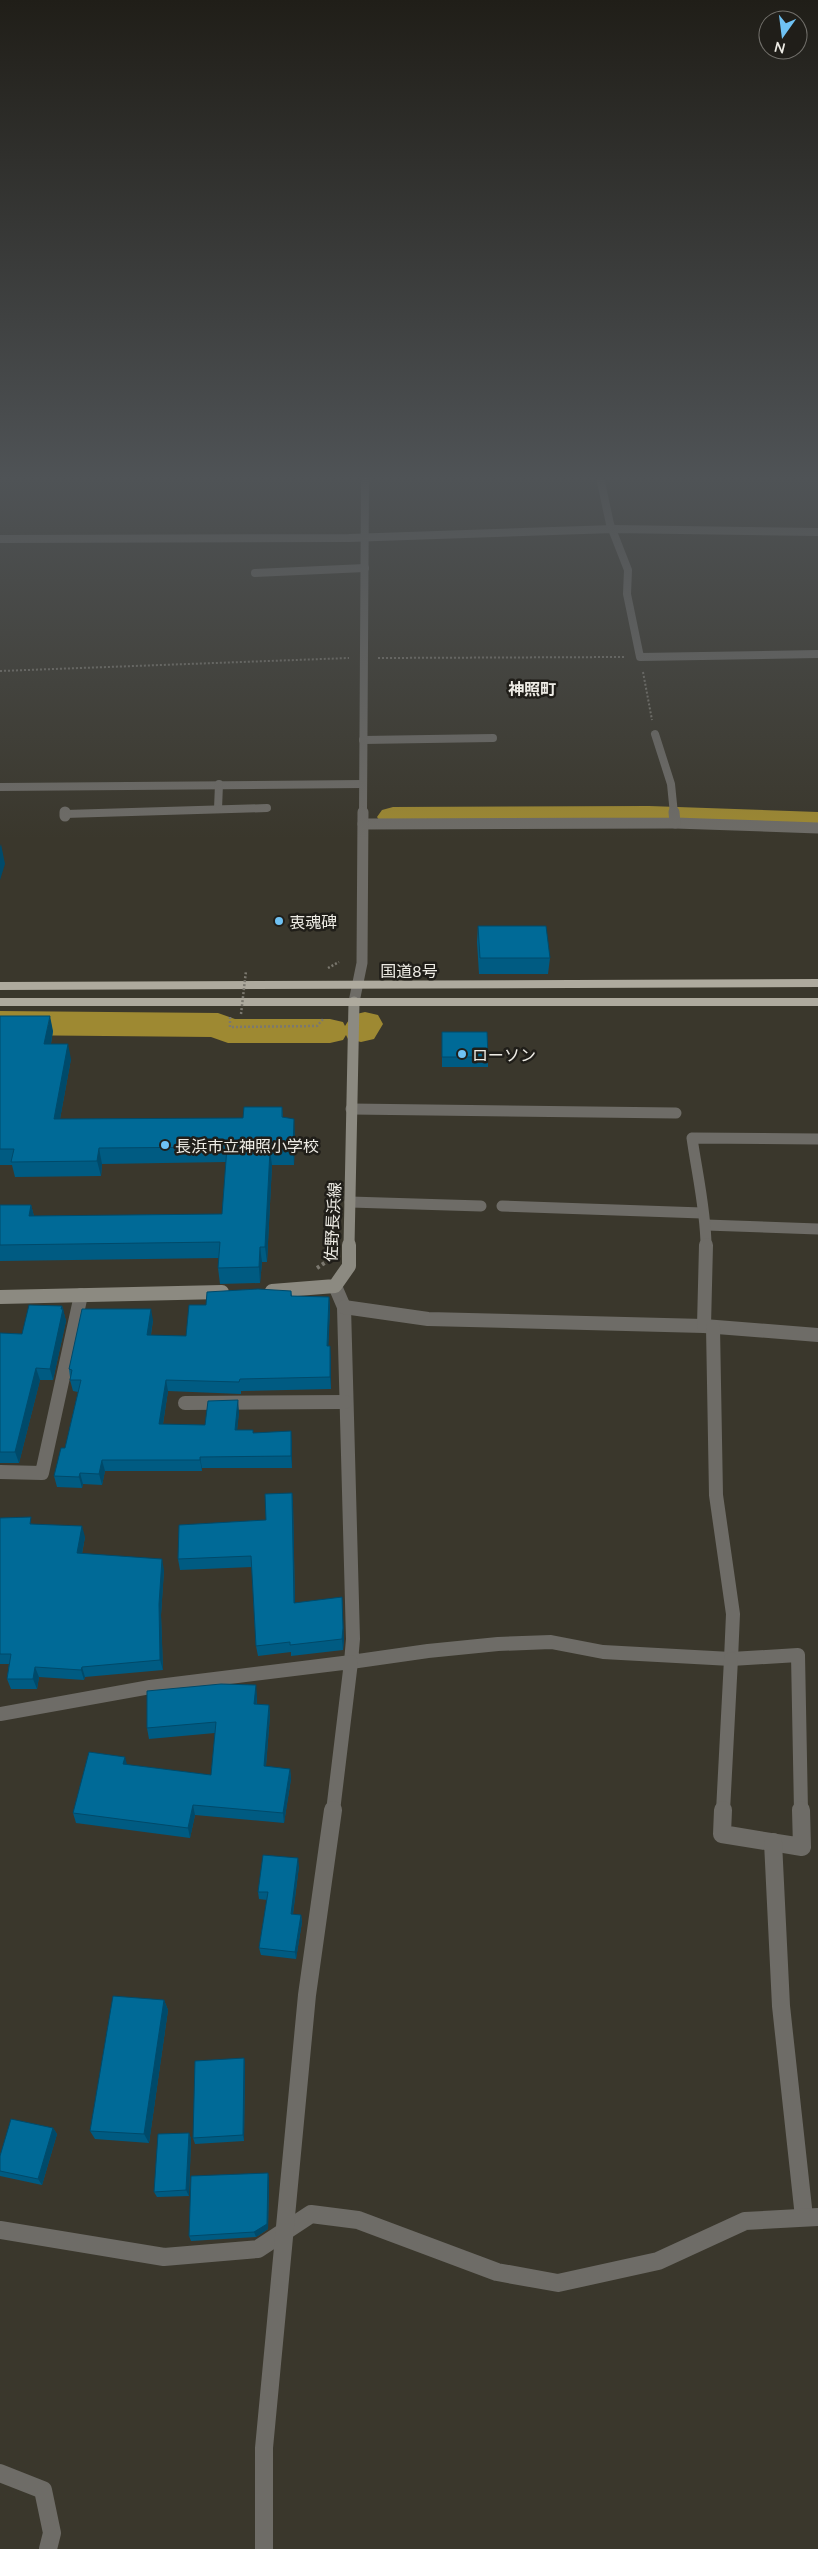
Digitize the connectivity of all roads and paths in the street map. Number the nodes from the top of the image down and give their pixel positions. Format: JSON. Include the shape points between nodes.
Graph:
{"nodes":[{"id":1,"x":365,"y":601,"type":"edge"},
{"id":2,"x":628,"y":601,"type":"edge"},
{"id":3,"x":818,"y":654,"type":"edge"},
{"id":4,"x":655,"y":734,"type":"dead end"},
{"id":5,"x":493,"y":738,"type":"dead end"},
{"id":6,"x":363,"y":740,"type":"junction"},
{"id":7,"x":219,"y":784,"type":"junction"},
{"id":8,"x":364,"y":784,"type":"junction"},
{"id":9,"x":0,"y":787,"type":"edge"},
{"id":10,"x":267,"y":808,"type":"dead end"},
{"id":11,"x":218,"y":809,"type":"junction"},
{"id":12,"x":65,"y":816,"type":"dead end"},
{"id":13,"x":675,"y":823,"type":"junction"},
{"id":14,"x":363,"y":824,"type":"junction"},
{"id":15,"x":818,"y":828,"type":"edge"},
{"id":16,"x":339,"y":962,"type":"dead end"},
{"id":17,"x":324,"y":970,"type":"dead end"},
{"id":18,"x":246,"y":972,"type":"dead end"},
{"id":19,"x":818,"y":983,"type":"edge"},
{"id":20,"x":0,"y":986,"type":"edge"},
{"id":21,"x":356,"y":986,"type":"junction"},
{"id":22,"x":0,"y":1002,"type":"edge"},
{"id":23,"x":354,"y":1002,"type":"junction"},
{"id":24,"x":818,"y":1002,"type":"edge"},
{"id":25,"x":241,"y":1014,"type":"dead end"},
{"id":26,"x":351,"y":1109,"type":"junction"},
{"id":27,"x":676,"y":1113,"type":"dead end"},
{"id":28,"x":818,"y":1139,"type":"edge"},
{"id":29,"x":350,"y":1202,"type":"junction"},
{"id":30,"x":481,"y":1206,"type":"dead end"},
{"id":31,"x":502,"y":1206,"type":"dead end"},
{"id":32,"x":704,"y":1219,"type":"junction"},
{"id":33,"x":818,"y":1229,"type":"edge"},
{"id":34,"x":333,"y":1257,"type":"dead end"},
{"id":35,"x":312,"y":1271,"type":"dead end"},
{"id":36,"x":335,"y":1286,"type":"junction"},
{"id":37,"x":240,"y":1292,"type":"edge"},
{"id":38,"x":260,"y":1292,"type":"edge"},
{"id":39,"x":80,"y":1295,"type":"junction"},
{"id":40,"x":0,"y":1297,"type":"edge"},
{"id":41,"x":344,"y":1307,"type":"junction"},
{"id":42,"x":709,"y":1327,"type":"junction"},
{"id":43,"x":818,"y":1335,"type":"edge"},
{"id":44,"x":345,"y":1402,"type":"junction"},
{"id":45,"x":185,"y":1403,"type":"dead end"},
{"id":46,"x":0,"y":1472,"type":"edge"},
{"id":47,"x":729,"y":1659,"type":"junction"},
{"id":48,"x":351,"y":1662,"type":"junction"},
{"id":49,"x":0,"y":1714,"type":"edge"},
{"id":50,"x":773,"y":1842,"type":"junction"},
{"id":51,"x":811,"y":2217,"type":"edge"},
{"id":52,"x":0,"y":2230,"type":"edge"},
{"id":53,"x":284,"y":2232,"type":"junction"},
{"id":54,"x":0,"y":2473,"type":"edge"},
{"id":55,"x":48,"y":2549,"type":"edge"},
{"id":56,"x":264,"y":2549,"type":"edge"}],
"edges":[{"from":1,"to":6,"type":"street"},
{"from":2,"to":3,"type":"street","via":[[640,656]]},
{"from":4,"to":13,"type":"street","via":[[671,784]]},
{"from":5,"to":6,"type":"street"},
{"from":6,"to":8,"type":"street"},
{"from":7,"to":8,"type":"street"},
{"from":7,"to":9,"type":"street"},
{"from":7,"to":11,"type":"street"},
{"from":8,"to":14,"type":"street"},
{"from":10,"to":11,"type":"street"},
{"from":11,"to":12,"type":"street","via":[[65,812]]},
{"from":13,"to":14,"type":"street"},
{"from":13,"to":15,"type":"street"},
{"from":14,"to":21,"type":"street","via":[[362,963]]},
{"from":16,"to":17,"type":"path"},
{"from":18,"to":25,"type":"path","bridge":true},
{"from":19,"to":21,"type":"highway","name":"国道8号"},
{"from":20,"to":21,"type":"highway","name":"国道8号"},
{"from":21,"to":23,"type":"street"},
{"from":22,"to":23,"type":"highway","name":"国道8号"},
{"from":23,"to":24,"type":"highway","name":"国道8号"},
{"from":23,"to":26,"type":"main road","name":"佐野長浜線"},
{"from":26,"to":27,"type":"street"},
{"from":26,"to":29,"type":"main road","name":"佐野長浜線"},
{"from":28,"to":32,"type":"street","via":[[692,1138]]},
{"from":29,"to":30,"type":"street"},
{"from":29,"to":36,"type":"main road","name":"佐野長浜線","via":[[349,1266]]},
{"from":31,"to":32,"type":"street"},
{"from":32,"to":33,"type":"street"},
{"from":32,"to":42,"type":"street"},
{"from":34,"to":35,"type":"path"},
{"from":36,"to":38,"type":"main road","name":"佐野長浜線"},
{"from":36,"to":41,"type":"street"},
{"from":37,"to":39,"type":"main road"},
{"from":39,"to":40,"type":"main road"},
{"from":39,"to":46,"type":"street","via":[[42,1473]]},
{"from":41,"to":42,"type":"street","via":[[467,1321]]},
{"from":41,"to":44,"type":"street"},
{"from":42,"to":43,"type":"street"},
{"from":42,"to":47,"type":"street","via":[[716,1495],[733,1614]]},
{"from":44,"to":45,"type":"street"},
{"from":44,"to":48,"type":"street","via":[[353,1639]]},
{"from":47,"to":48,"type":"street","via":[[603,1652],[551,1642],[498,1644]]},
{"from":47,"to":50,"type":"street","via":[[722,1834]]},
{"from":47,"to":50,"type":"street","via":[[798,1655],[802,1847]]},
{"from":48,"to":49,"type":"street","via":[[150,1686]]},
{"from":48,"to":53,"type":"street","via":[[307,1995]]},
{"from":50,"to":51,"type":"street","via":[[781,2006]]},
{"from":51,"to":53,"type":"street","via":[[745,2221],[658,2261],[558,2283],[497,2272],[358,2220],[311,2214]]},
{"from":52,"to":53,"type":"street","via":[[164,2257],[258,2249]]},
{"from":53,"to":56,"type":"street","via":[[264,2448]]},
{"from":54,"to":55,"type":"street","via":[[43,2490],[52,2533]]}]}
